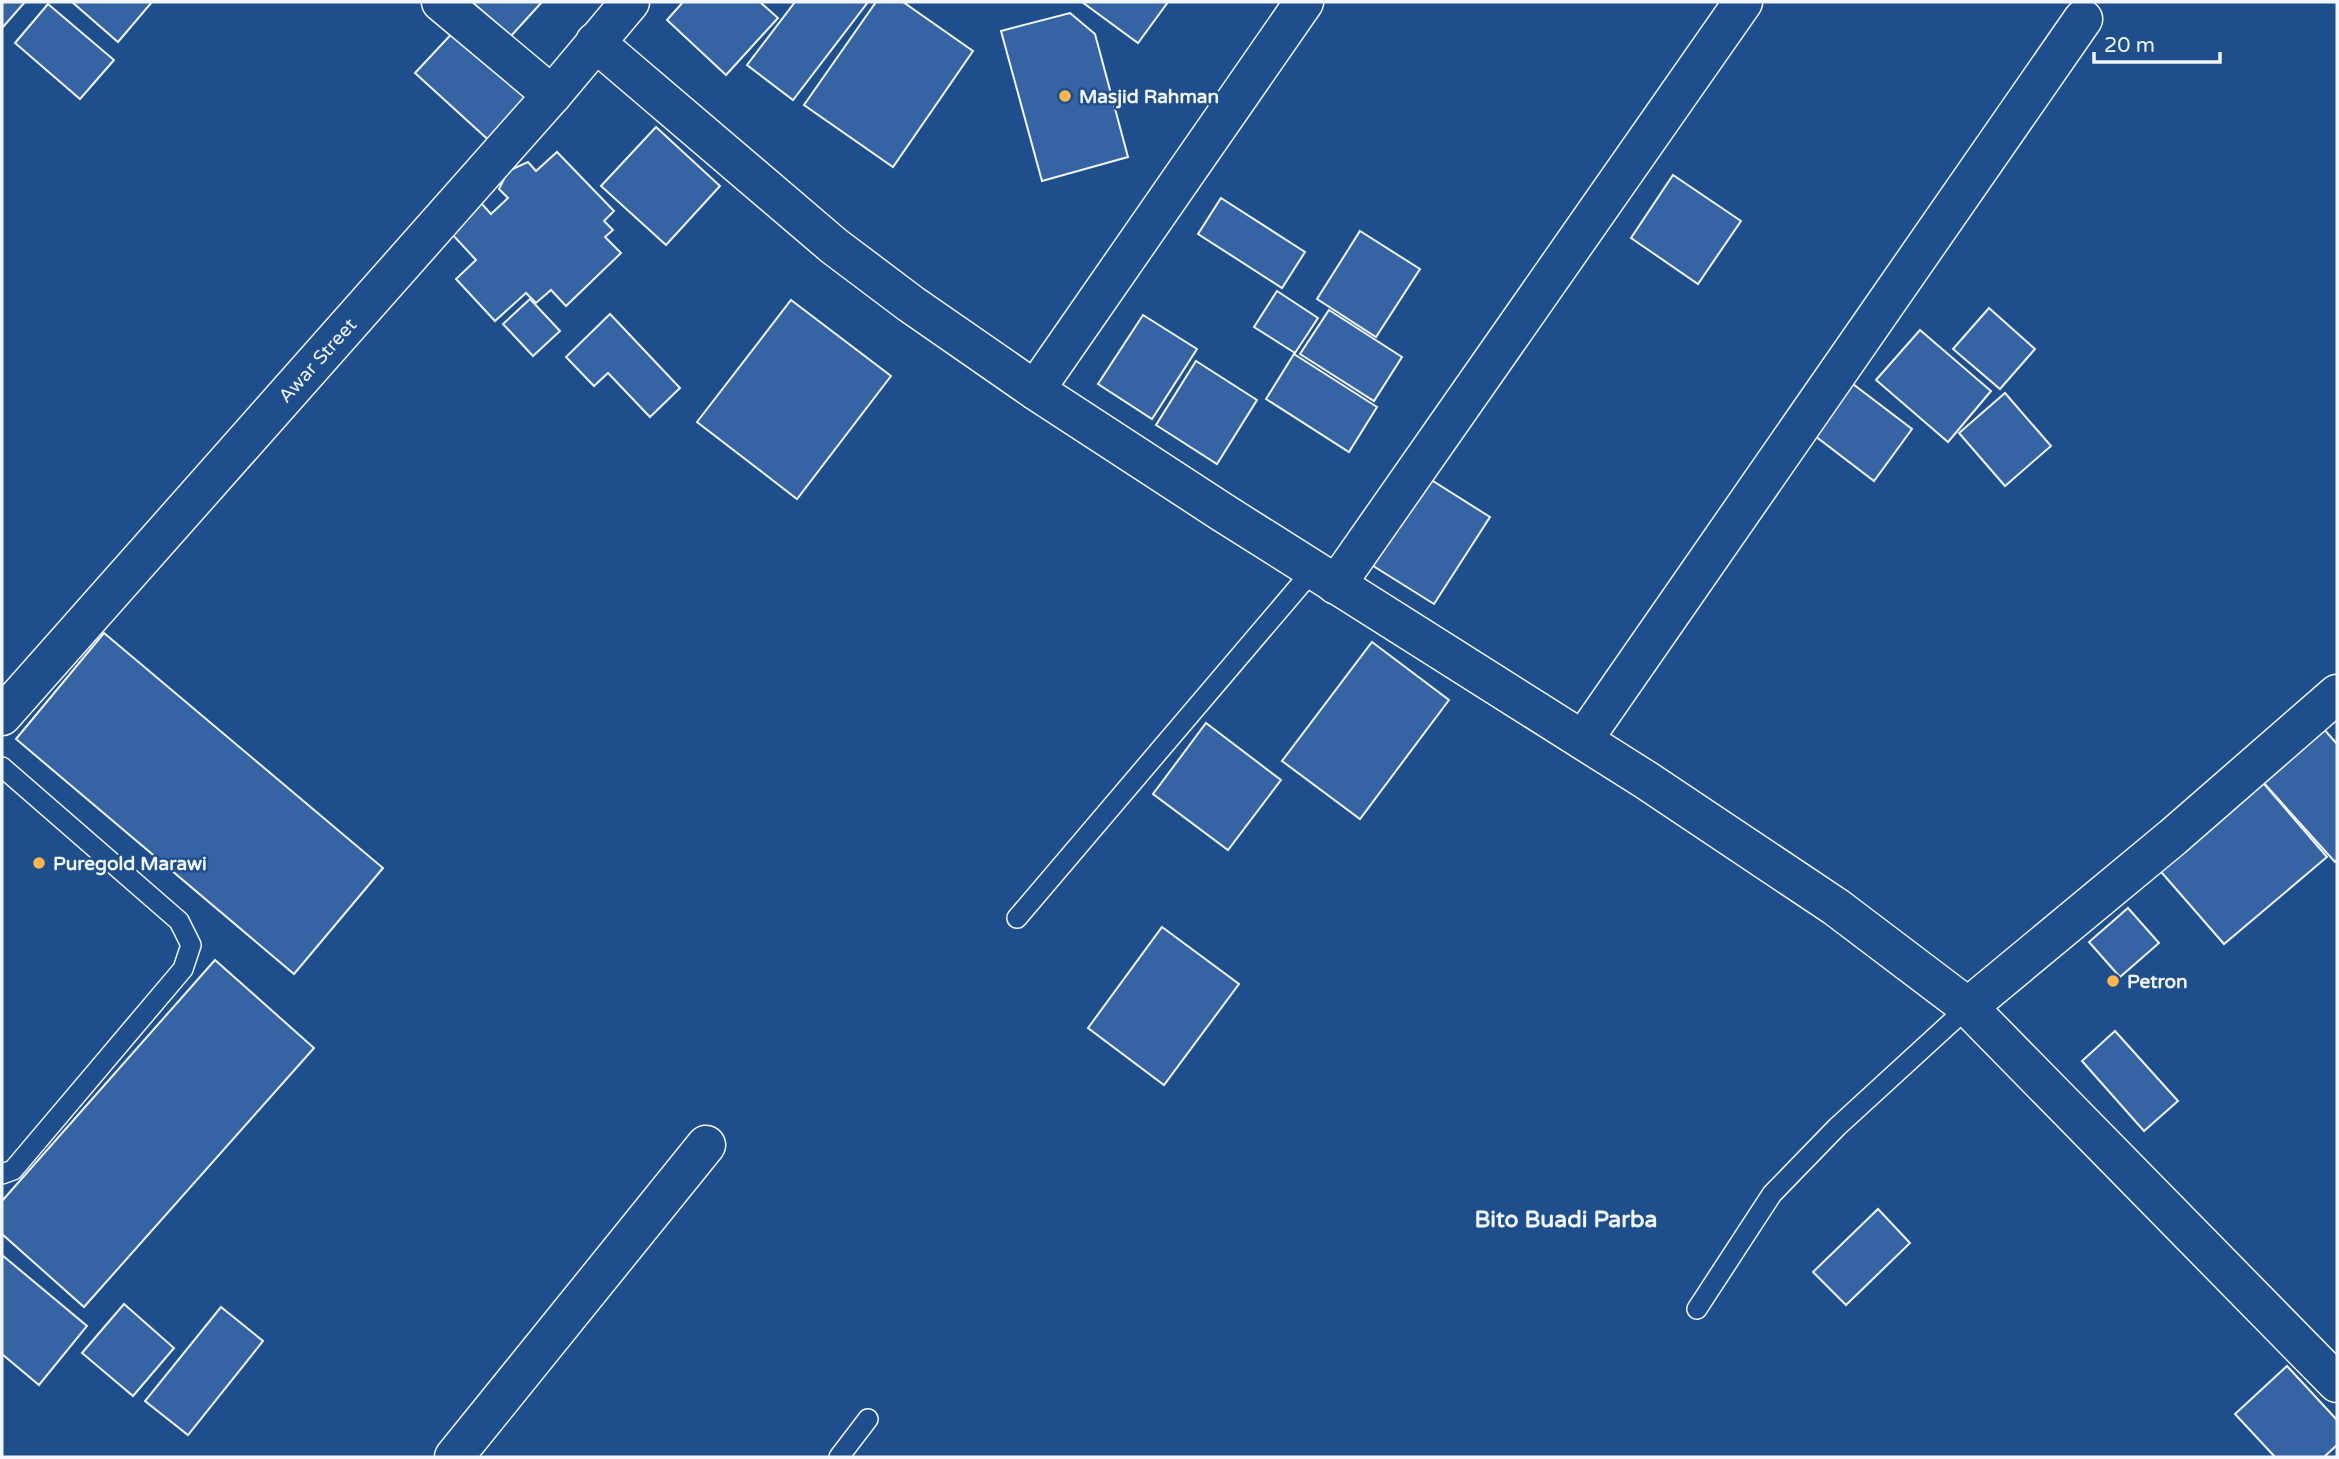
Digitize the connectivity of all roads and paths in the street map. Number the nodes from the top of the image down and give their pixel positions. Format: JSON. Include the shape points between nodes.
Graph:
{"nodes":[{"id":1,"x":441,"y":2,"type":"edge"},
{"id":2,"x":630,"y":2,"type":"edge"},
{"id":3,"x":1304,"y":2,"type":"edge"},
{"id":4,"x":1743,"y":2,"type":"edge"},
{"id":5,"x":2082,"y":19,"type":"dead end"},
{"id":6,"x":594,"y":42,"type":"junction"},
{"id":7,"x":552,"y":94,"type":"junction"},
{"id":8,"x":1035,"y":390,"type":"junction"},
{"id":9,"x":1325,"y":577,"type":"junction"},
{"id":10,"x":2337,"y":694,"type":"edge"},
{"id":11,"x":2,"y":716,"type":"edge"},
{"id":12,"x":1583,"y":740,"type":"junction"},
{"id":13,"x":2,"y":767,"type":"edge"},
{"id":14,"x":1017,"y":918,"type":"dead end"},
{"id":15,"x":1968,"y":1007,"type":"junction"},
{"id":16,"x":706,"y":1145,"type":"dead end"},
{"id":17,"x":2,"y":1174,"type":"edge"},
{"id":18,"x":1697,"y":1309,"type":"dead end"},
{"id":19,"x":2337,"y":1384,"type":"edge"},
{"id":20,"x":868,"y":1419,"type":"dead end"},
{"id":21,"x":454,"y":1457,"type":"edge"},
{"id":22,"x":839,"y":1457,"type":"edge"}],
"edges":[{"from":1,"to":7,"type":"street"},
{"from":2,"to":6,"type":"street","name":"Awar Street"},
{"from":3,"to":8,"type":"street"},
{"from":4,"to":9,"type":"street"},
{"from":5,"to":12,"type":"street"},
{"from":6,"to":7,"type":"street","name":"Awar Street"},
{"from":6,"to":8,"type":"street","via":[[834,246]]},
{"from":7,"to":11,"type":"street","name":"Awar Street"},
{"from":8,"to":9,"type":"street"},
{"from":9,"to":12,"type":"street"},
{"from":9,"to":14,"type":"lane"},
{"from":10,"to":15,"type":"street","via":[[2174,837]]},
{"from":12,"to":15,"type":"street","via":[[1836,907]]},
{"from":13,"to":17,"type":"lane","via":[[179,922],[191,945],[183,969],[13,1170]]},
{"from":15,"to":18,"type":"lane","via":[[1772,1194]]},
{"from":15,"to":19,"type":"street"},
{"from":16,"to":21,"type":"street"},
{"from":20,"to":22,"type":"lane"}]}
